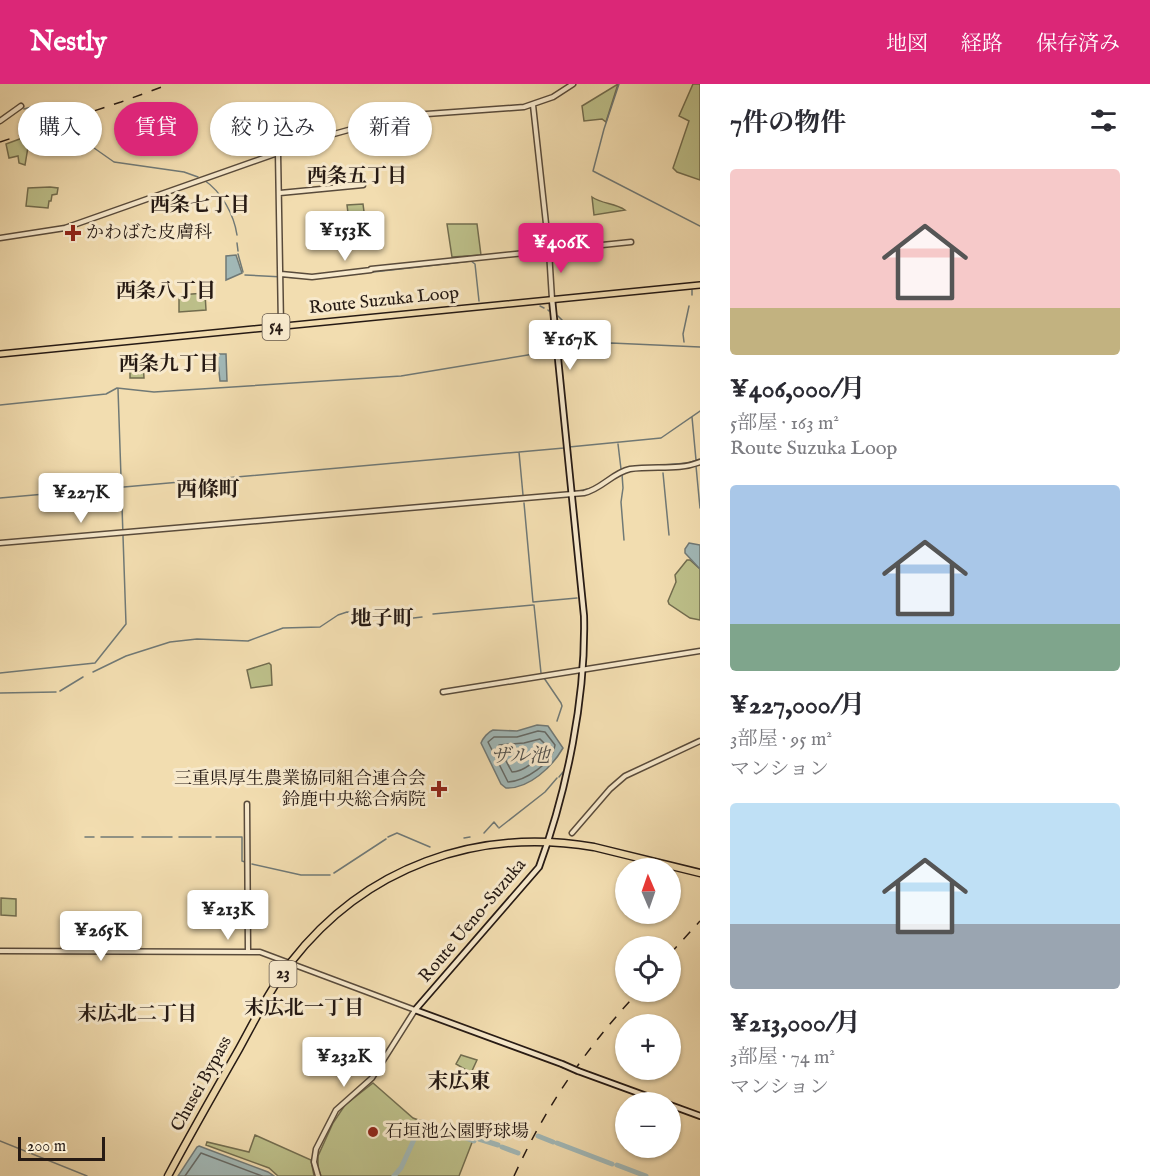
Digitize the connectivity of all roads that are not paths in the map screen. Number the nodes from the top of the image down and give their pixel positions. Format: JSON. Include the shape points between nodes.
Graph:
{"nodes":[{"id":1,"x":573,"y":84,"type":"edge"},
{"id":2,"x":533,"y":105,"type":"junction"},
{"id":3,"x":18,"y":108,"type":"edge"},
{"id":4,"x":0,"y":121,"type":"edge"},
{"id":5,"x":336,"y":133,"type":"edge"},
{"id":6,"x":269,"y":156,"type":"edge"},
{"id":7,"x":278,"y":156,"type":"edge"},
{"id":8,"x":363,"y":185,"type":"dead end"},
{"id":9,"x":280,"y":193,"type":"junction"},
{"id":10,"x":0,"y":238,"type":"edge"},
{"id":11,"x":631,"y":242,"type":"dead end"},
{"id":12,"x":549,"y":251,"type":"junction"},
{"id":13,"x":281,"y":276,"type":"junction"},
{"id":14,"x":700,"y":285,"type":"edge"},
{"id":15,"x":552,"y":299,"type":"junction"},
{"id":16,"x":281,"y":326,"type":"junction"},
{"id":17,"x":0,"y":354,"type":"edge"},
{"id":18,"x":700,"y":462,"type":"edge"},
{"id":19,"x":572,"y":495,"type":"junction"},
{"id":20,"x":0,"y":543,"type":"edge"},
{"id":21,"x":700,"y":651,"type":"edge"},
{"id":22,"x":582,"y":669,"type":"junction"},
{"id":23,"x":442,"y":692,"type":"dead end"},
{"id":24,"x":700,"y":741,"type":"edge"},
{"id":25,"x":247,"y":804,"type":"dead end"},
{"id":26,"x":572,"y":832,"type":"dead end"},
{"id":27,"x":548,"y":843,"type":"junction"},
{"id":28,"x":700,"y":873,"type":"edge"},
{"id":29,"x":0,"y":951,"type":"edge"},
{"id":30,"x":248,"y":951,"type":"junction"},
{"id":31,"x":290,"y":963,"type":"junction"},
{"id":32,"x":415,"y":1010,"type":"junction"},
{"id":33,"x":636,"y":1092,"type":"edge"},
{"id":34,"x":681,"y":1109,"type":"edge"},
{"id":35,"x":700,"y":1116,"type":"edge"},
{"id":36,"x":168,"y":1176,"type":"edge"},
{"id":37,"x":318,"y":1176,"type":"edge"}],
"edges":[{"from":1,"to":2,"type":"street"},
{"from":2,"to":5,"type":"street","via":[[393,117]]},
{"from":2,"to":12,"type":"street"},
{"from":3,"to":4,"type":"street"},
{"from":6,"to":10,"type":"street","via":[[65,228]]},
{"from":7,"to":9,"type":"street"},
{"from":8,"to":9,"type":"street"},
{"from":9,"to":13,"type":"street"},
{"from":11,"to":12,"type":"street"},
{"from":12,"to":13,"type":"street","via":[[312,277]]},
{"from":12,"to":15,"type":"street"},
{"from":13,"to":16,"type":"street"},
{"from":14,"to":15,"type":"main road","name":"Route Suzuka Loop","number":"54"},
{"from":15,"to":16,"type":"main road","name":"Route Suzuka Loop","number":"54"},
{"from":15,"to":19,"type":"main road","name":"Route Ueno-Suzuka"},
{"from":16,"to":17,"type":"main road","name":"Route Suzuka Loop","number":"54"},
{"from":18,"to":19,"type":"street","via":[[626,470],[595,490]]},
{"from":19,"to":20,"type":"street"},
{"from":19,"to":22,"type":"main road","name":"Route Ueno-Suzuka","via":[[584,616]]},
{"from":21,"to":22,"type":"street"},
{"from":22,"to":23,"type":"street"},
{"from":22,"to":27,"type":"main road","name":"Route Ueno-Suzuka","via":[[571,757]]},
{"from":24,"to":26,"type":"street","via":[[625,776]]},
{"from":25,"to":30,"type":"street"},
{"from":27,"to":28,"type":"highway","name":"Chusei Bypass","number":"23","via":[[594,847]]},
{"from":27,"to":31,"type":"highway","name":"Chusei Bypass","number":"23","via":[[503,843],[455,851],[407,868],[357,898],[321,928]]},
{"from":27,"to":32,"type":"main road","name":"Route Ueno-Suzuka","via":[[534,873]]},
{"from":29,"to":30,"type":"street"},
{"from":30,"to":31,"type":"street"},
{"from":31,"to":32,"type":"street"},
{"from":31,"to":36,"type":"highway","name":"Chusei Bypass","number":"23"},
{"from":32,"to":33,"type":"main road","name":"Route Ueno-Suzuka","bridge":true},
{"from":32,"to":37,"type":"street","via":[[372,1078],[336,1110],[316,1149]]},
{"from":34,"to":35,"type":"main road"}]}
